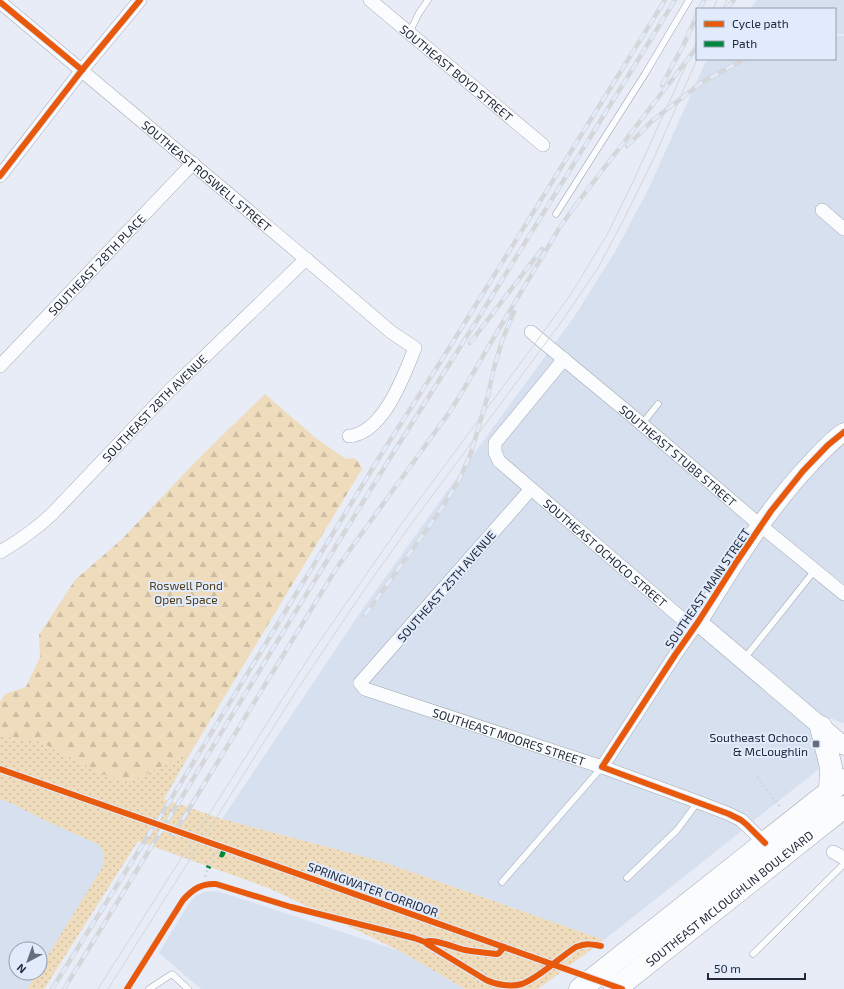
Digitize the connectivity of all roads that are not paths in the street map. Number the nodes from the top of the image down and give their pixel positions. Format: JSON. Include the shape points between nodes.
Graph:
{"nodes":[{"id":1,"x":140,"y":0,"type":"edge"},
{"id":2,"x":370,"y":0,"type":"edge"},
{"id":3,"x":428,"y":0,"type":"edge"},
{"id":4,"x":690,"y":0,"type":"edge"},
{"id":5,"x":0,"y":2,"type":"edge"},
{"id":6,"x":409,"y":33,"type":"junction"},
{"id":7,"x":82,"y":70,"type":"junction"},
{"id":8,"x":542,"y":145,"type":"dead end"},
{"id":9,"x":193,"y":163,"type":"junction"},
{"id":10,"x":0,"y":176,"type":"edge"},
{"id":11,"x":822,"y":210,"type":"dead end"},
{"id":12,"x":556,"y":214,"type":"dead end"},
{"id":13,"x":844,"y":229,"type":"edge"},
{"id":14,"x":306,"y":259,"type":"junction"},
{"id":15,"x":531,"y":332,"type":"dead end"},
{"id":16,"x":564,"y":359,"type":"junction"},
{"id":17,"x":0,"y":366,"type":"edge"},
{"id":18,"x":658,"y":404,"type":"dead end"},
{"id":19,"x":642,"y":424,"type":"junction"},
{"id":20,"x":844,"y":432,"type":"edge"},
{"id":21,"x":349,"y":436,"type":"dead end"},
{"id":22,"x":531,"y":489,"type":"junction"},
{"id":23,"x":761,"y":526,"type":"junction"},
{"id":24,"x":0,"y":552,"type":"edge"},
{"id":25,"x":815,"y":570,"type":"junction"},
{"id":26,"x":844,"y":594,"type":"edge"},
{"id":27,"x":698,"y":622,"type":"junction"},
{"id":28,"x":743,"y":660,"type":"junction"},
{"id":29,"x":360,"y":682,"type":"joint"},
{"id":30,"x":821,"y":727,"type":"junction"},
{"id":31,"x":844,"y":746,"type":"edge"},
{"id":32,"x":602,"y":767,"type":"junction"},
{"id":33,"x":837,"y":785,"type":"edge"},
{"id":34,"x":698,"y":802,"type":"junction"},
{"id":35,"x":844,"y":807,"type":"edge"},
{"id":36,"x":765,"y":843,"type":"junction"},
{"id":37,"x":844,"y":864,"type":"edge"},
{"id":38,"x":627,"y":878,"type":"dead end"},
{"id":39,"x":502,"y":882,"type":"dead end"},
{"id":40,"x":753,"y":954,"type":"dead end"},
{"id":41,"x":149,"y":989,"type":"edge"},
{"id":42,"x":188,"y":989,"type":"edge"},
{"id":43,"x":580,"y":989,"type":"edge"},
{"id":44,"x":615,"y":989,"type":"edge"}],
"edges":[{"from":1,"to":7,"type":"street"},
{"from":2,"to":6,"type":"street","name":"SOUTHEAST BOYD STREET"},
{"from":3,"to":6,"type":"lane"},
{"from":4,"to":12,"type":"lane"},
{"from":5,"to":7,"type":"street","name":"SOUTHEAST ROSWELL STREET"},
{"from":6,"to":8,"type":"street","name":"SOUTHEAST BOYD STREET"},
{"from":7,"to":9,"type":"street","name":"SOUTHEAST ROSWELL STREET"},
{"from":7,"to":10,"type":"street"},
{"from":9,"to":14,"type":"street","name":"SOUTHEAST ROSWELL STREET"},
{"from":9,"to":17,"type":"street","name":"SOUTHEAST 28TH PLACE"},
{"from":11,"to":13,"type":"street"},
{"from":14,"to":21,"type":"street","name":"SOUTHEAST ROSWELL STREET","via":[[391,332],[415,348],[387,408],[371,426]]},
{"from":14,"to":24,"type":"street","name":"SOUTHEAST 28TH AVENUE","via":[[168,392],[52,514],[36,529]]},
{"from":15,"to":16,"type":"street","name":"SOUTHEAST STUBB STREET"},
{"from":16,"to":19,"type":"street","name":"SOUTHEAST STUBB STREET"},
{"from":16,"to":22,"type":"street","name":"SOUTHEAST OCHOCO STREET","via":[[495,443],[499,461]]},
{"from":18,"to":19,"type":"lane"},
{"from":19,"to":23,"type":"street","name":"SOUTHEAST STUBB STREET"},
{"from":20,"to":23,"type":"street","name":"SOUTHEAST MAIN STREET","via":[[803,471]]},
{"from":22,"to":27,"type":"street","name":"SOUTHEAST OCHOCO STREET","via":[[680,617]]},
{"from":22,"to":29,"type":"street","name":"SOUTHEAST 25TH AVENUE"},
{"from":23,"to":25,"type":"street","name":"SOUTHEAST STUBB STREET"},
{"from":23,"to":27,"type":"street","name":"SOUTHEAST MAIN STREET"},
{"from":25,"to":26,"type":"street","name":"SOUTHEAST STUBB STREET"},
{"from":25,"to":28,"type":"lane"},
{"from":27,"to":28,"type":"street","name":"SOUTHEAST OCHOCO STREET"},
{"from":27,"to":32,"type":"street","name":"SOUTHEAST MAIN STREET"},
{"from":28,"to":30,"type":"street","name":"SOUTHEAST OCHOCO STREET"},
{"from":29,"to":32,"type":"street","name":"SOUTHEAST MOORES STREET","via":[[365,689]]},
{"from":30,"to":31,"type":"street","name":"SOUTHEAST OCHOCO STREET"},
{"from":30,"to":33,"type":"highway"},
{"from":32,"to":34,"type":"street","name":"SOUTHEAST MOORES STREET"},
{"from":32,"to":39,"type":"lane"},
{"from":33,"to":36,"type":"highway","name":"SOUTHEAST MCLOUGHLIN BOULEVARD"},
{"from":34,"to":36,"type":"street","name":"SOUTHEAST MOORES STREET","via":[[741,820]]},
{"from":34,"to":38,"type":"lane","via":[[677,830]]},
{"from":35,"to":44,"type":"highway","name":"SOUTHEAST MCLOUGHLIN BOULEVARD"},
{"from":36,"to":43,"type":"highway","name":"SOUTHEAST MCLOUGHLIN BOULEVARD"},
{"from":37,"to":40,"type":"lane"},
{"from":41,"to":42,"type":"lane","via":[[172,974]]}]}
